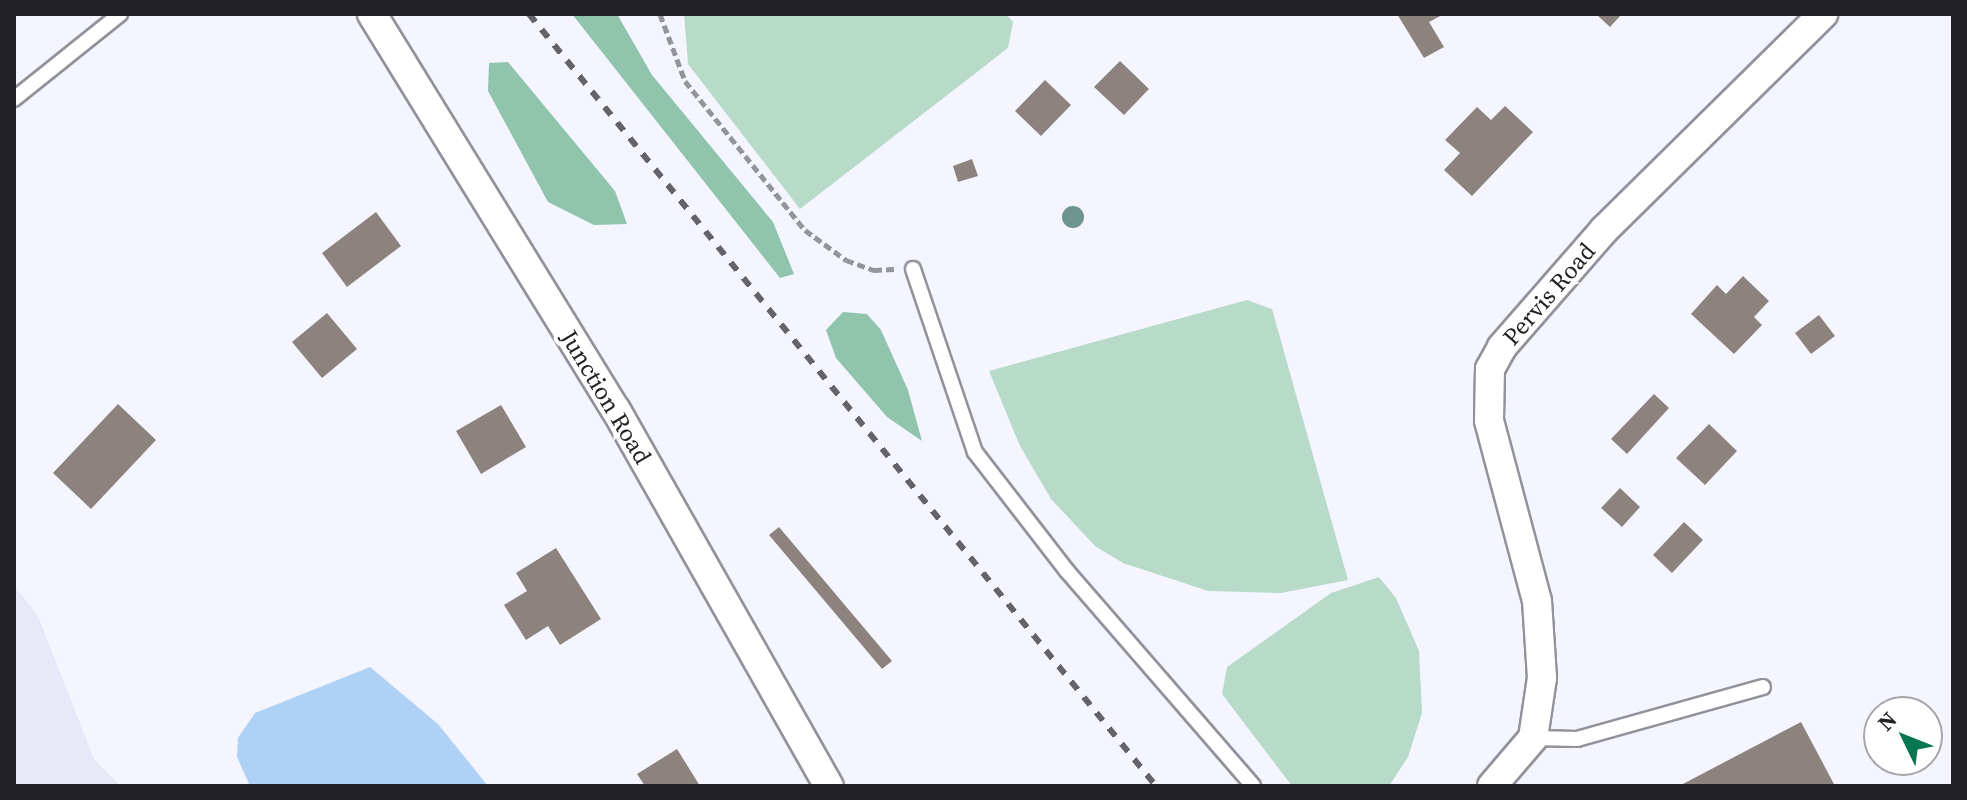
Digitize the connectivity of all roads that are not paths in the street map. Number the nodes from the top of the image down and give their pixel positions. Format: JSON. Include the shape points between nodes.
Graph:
{"nodes":[{"id":1,"x":120,"y":14,"type":"edge"},
{"id":2,"x":372,"y":14,"type":"edge"},
{"id":3,"x":1823,"y":14,"type":"edge"},
{"id":4,"x":14,"y":99,"type":"edge"},
{"id":5,"x":913,"y":269,"type":"road end"},
{"id":6,"x":1763,"y":687,"type":"dead end"},
{"id":7,"x":1533,"y":738,"type":"junction"},
{"id":8,"x":829,"y":786,"type":"edge"},
{"id":9,"x":1253,"y":786,"type":"edge"},
{"id":10,"x":1492,"y":786,"type":"edge"}],
"edges":[{"from":1,"to":4,"type":"lane"},
{"from":2,"to":8,"type":"street","name":"Junction Road","via":[[616,410]]},
{"from":3,"to":7,"type":"street","name":"Pervis Road","via":[[1604,230],[1502,347],[1490,369],[1489,420],[1540,620],[1540,711]]},
{"from":5,"to":9,"type":"lane","via":[[975,452],[1067,571]]},
{"from":6,"to":7,"type":"lane","via":[[1577,739]]},
{"from":7,"to":10,"type":"street"}]}
